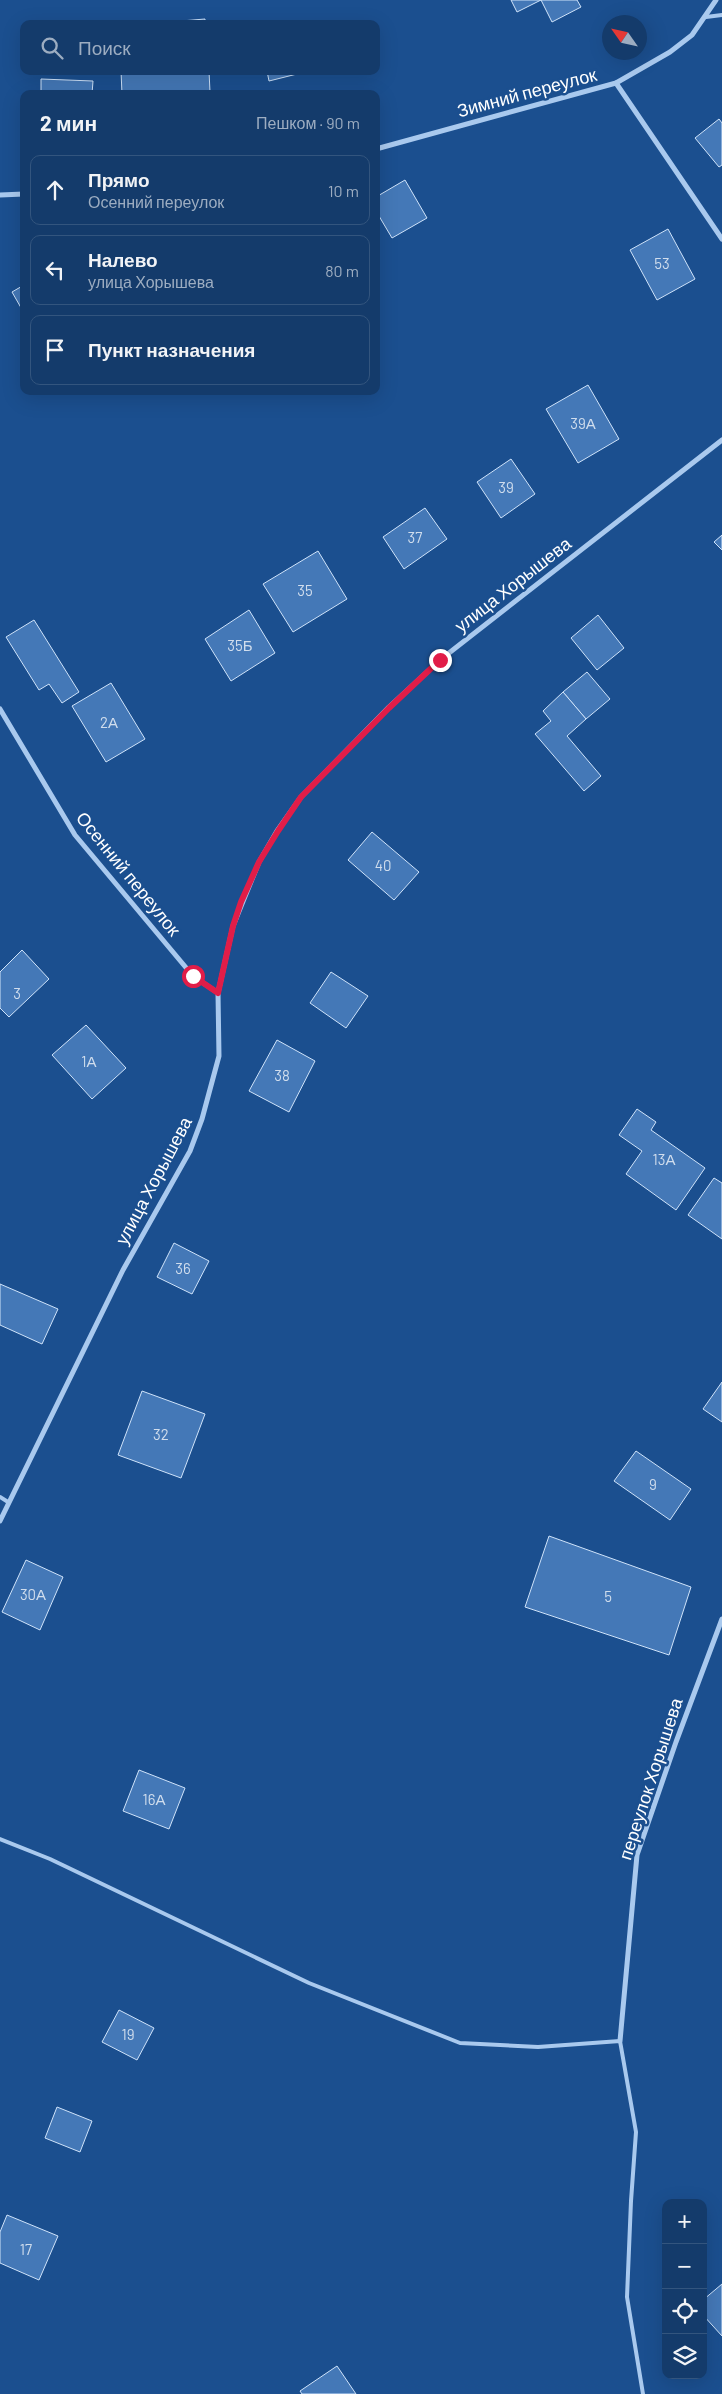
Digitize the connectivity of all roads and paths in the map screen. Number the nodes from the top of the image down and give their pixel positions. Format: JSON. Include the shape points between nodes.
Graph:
{"nodes":[{"id":1,"x":716,"y":0,"type":"edge"},
{"id":2,"x":722,"y":15,"type":"edge"},
{"id":3,"x":706,"y":17,"type":"junction"},
{"id":4,"x":616,"y":83,"type":"junction"},
{"id":5,"x":380,"y":148,"type":"edge"},
{"id":6,"x":20,"y":194,"type":"edge"},
{"id":7,"x":0,"y":195,"type":"edge"},
{"id":8,"x":722,"y":239,"type":"edge"},
{"id":9,"x":722,"y":440,"type":"edge"},
{"id":10,"x":0,"y":709,"type":"edge"},
{"id":11,"x":218,"y":993,"type":"junction"},
{"id":12,"x":0,"y":1498,"type":"edge"},
{"id":13,"x":8,"y":1502,"type":"junction"},
{"id":14,"x":0,"y":1521,"type":"edge"},
{"id":15,"x":722,"y":1620,"type":"edge"},
{"id":16,"x":0,"y":1839,"type":"edge"},
{"id":17,"x":620,"y":2041,"type":"junction"},
{"id":18,"x":643,"y":2394,"type":"edge"}],
"edges":[{"from":1,"to":3,"type":"street","name":"Зимний переулок"},
{"from":2,"to":3,"type":"lane"},
{"from":3,"to":4,"type":"street","name":"Зимний переулок","via":[[692,35],[670,52]]},
{"from":4,"to":5,"type":"street","name":"Зимний переулок"},
{"from":4,"to":8,"type":"street"},
{"from":6,"to":7,"type":"street"},
{"from":9,"to":11,"type":"street","name":"улица Хорышева","via":[[440,660],[301,797],[259,862],[241,902]]},
{"from":10,"to":11,"type":"street","name":"Осенний переулок","via":[[75,835],[193,976]]},
{"from":11,"to":13,"type":"street","name":"улица Хорышева","via":[[219,1056],[190,1151],[122,1270]]},
{"from":12,"to":13,"type":"lane"},
{"from":13,"to":14,"type":"street","name":"улица Хорышева"},
{"from":15,"to":17,"type":"street","name":"переулок Хорышева","via":[[637,1855]]},
{"from":16,"to":17,"type":"lane","via":[[50,1859],[309,1983],[460,2043],[538,2047]]},
{"from":17,"to":18,"type":"lane","via":[[636,2132],[627,2298]]}]}
